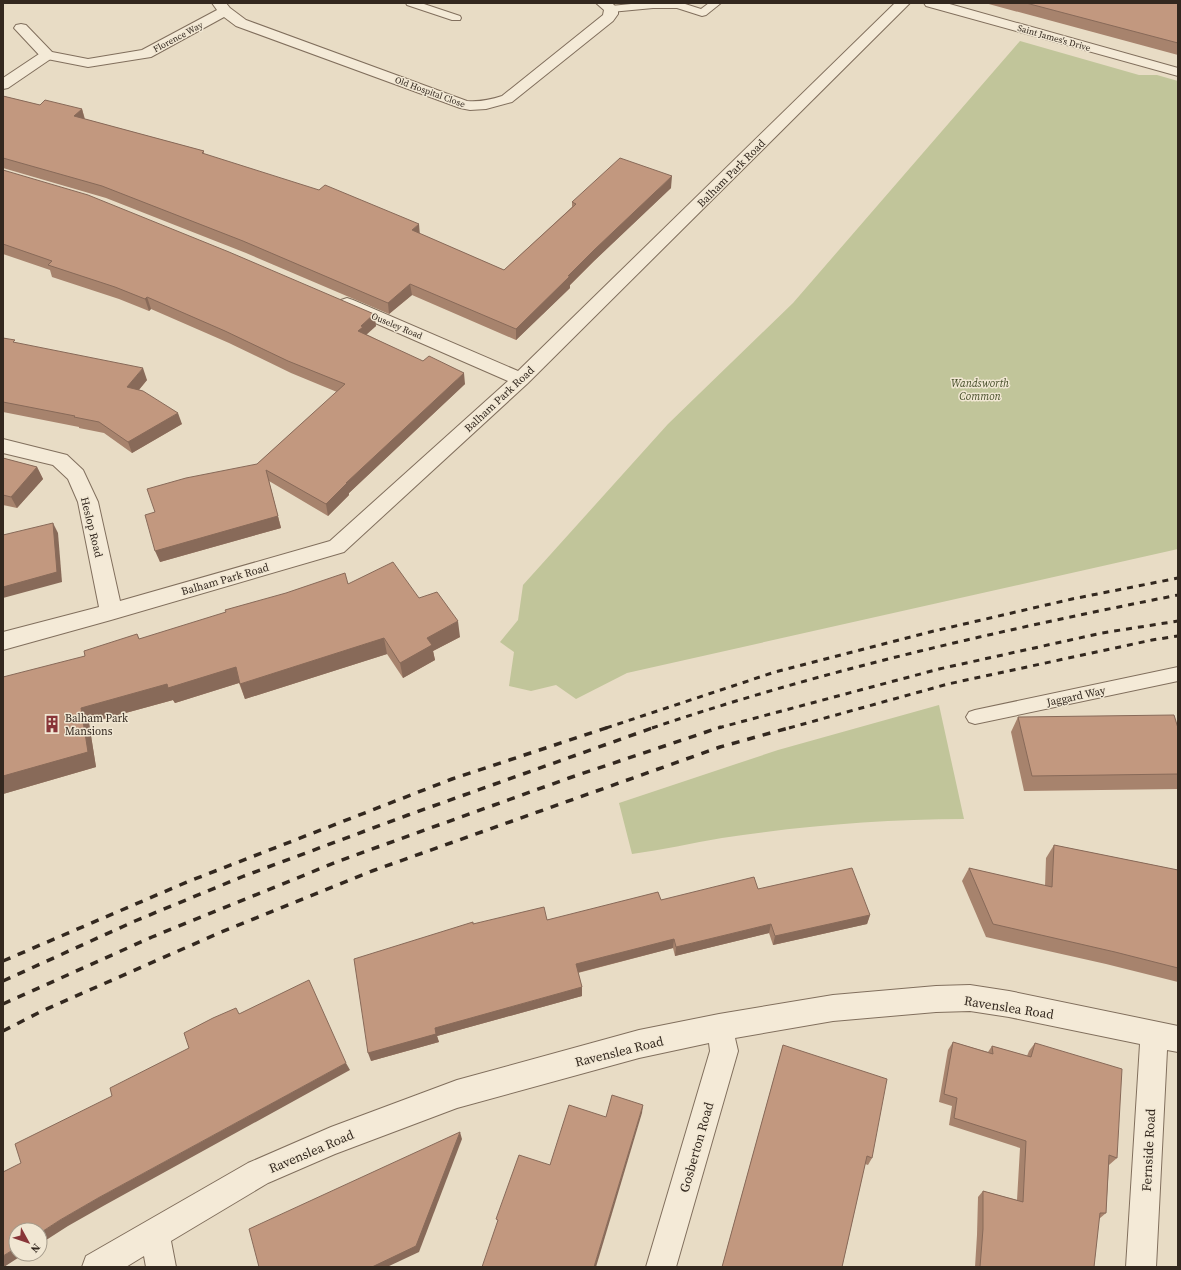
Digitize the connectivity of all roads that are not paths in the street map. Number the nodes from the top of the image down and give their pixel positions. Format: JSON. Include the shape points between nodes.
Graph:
{"nodes":[{"id":1,"x":411,"y":3,"type":"edge"},
{"id":2,"x":716,"y":3,"type":"edge"},
{"id":3,"x":903,"y":3,"type":"edge"},
{"id":4,"x":931,"y":3,"type":"edge"},
{"id":5,"x":607,"y":6,"type":"edge"},
{"id":6,"x":222,"y":7,"type":"edge"},
{"id":7,"x":456,"y":18,"type":"dead end"},
{"id":8,"x":21,"y":28,"type":"dead end"},
{"id":9,"x":47,"y":55,"type":"junction"},
{"id":10,"x":1178,"y":72,"type":"edge"},
{"id":11,"x":3,"y":85,"type":"edge"},
{"id":12,"x":334,"y":298,"type":"edge"},
{"id":13,"x":521,"y":379,"type":"junction"},
{"id":14,"x":3,"y":446,"type":"edge"},
{"id":15,"x":111,"y":612,"type":"junction"},
{"id":16,"x":3,"y":641,"type":"edge"},
{"id":17,"x":1178,"y":674,"type":"edge"},
{"id":18,"x":975,"y":717,"type":"dead end"},
{"id":19,"x":719,"y":1027,"type":"junction"},
{"id":20,"x":1166,"y":1036,"type":"edge"},
{"id":21,"x":153,"y":1233,"type":"junction"},
{"id":22,"x":97,"y":1267,"type":"edge"},
{"id":23,"x":161,"y":1267,"type":"edge"},
{"id":24,"x":661,"y":1267,"type":"edge"},
{"id":25,"x":1141,"y":1267,"type":"edge"}],
"edges":[{"from":1,"to":7,"type":"lane"},
{"from":2,"to":5,"type":"lane","via":[[702,13],[678,5]]},
{"from":3,"to":13,"type":"street","name":"Balham Park Road"},
{"from":4,"to":10,"type":"street","name":"Saint James's Drive"},
{"from":5,"to":6,"type":"street","name":"Old Hospital Close","via":[[611,14],[608,18],[506,99],[496,104],[477,106],[465,106],[241,23]]},
{"from":6,"to":9,"type":"street","name":"Florence Way","via":[[146,54],[88,63]]},
{"from":8,"to":9,"type":"street"},
{"from":9,"to":11,"type":"street"},
{"from":12,"to":13,"type":"street","name":"Ouseley Road"},
{"from":13,"to":15,"type":"street","name":"Balham Park Road","via":[[337,547]]},
{"from":14,"to":15,"type":"street","name":"Heslop Road","via":[[60,460],[76,475],[88,502]]},
{"from":15,"to":16,"type":"street","name":"Balham Park Road"},
{"from":17,"to":18,"type":"lane","name":"Jaggard Way"},
{"from":19,"to":20,"type":"street","name":"Ravenslea Road","via":[[833,1008],[970,998]]},
{"from":19,"to":21,"type":"street","name":"Ravenslea Road","via":[[639,1044],[457,1094],[331,1141],[265,1170]]},
{"from":19,"to":24,"type":"street","name":"Gosberton Road","via":[[724,1051]]},
{"from":20,"to":25,"type":"street","name":"Fernside Road"},
{"from":21,"to":22,"type":"street","name":"Ravenslea Road"},
{"from":21,"to":23,"type":"street"}]}
